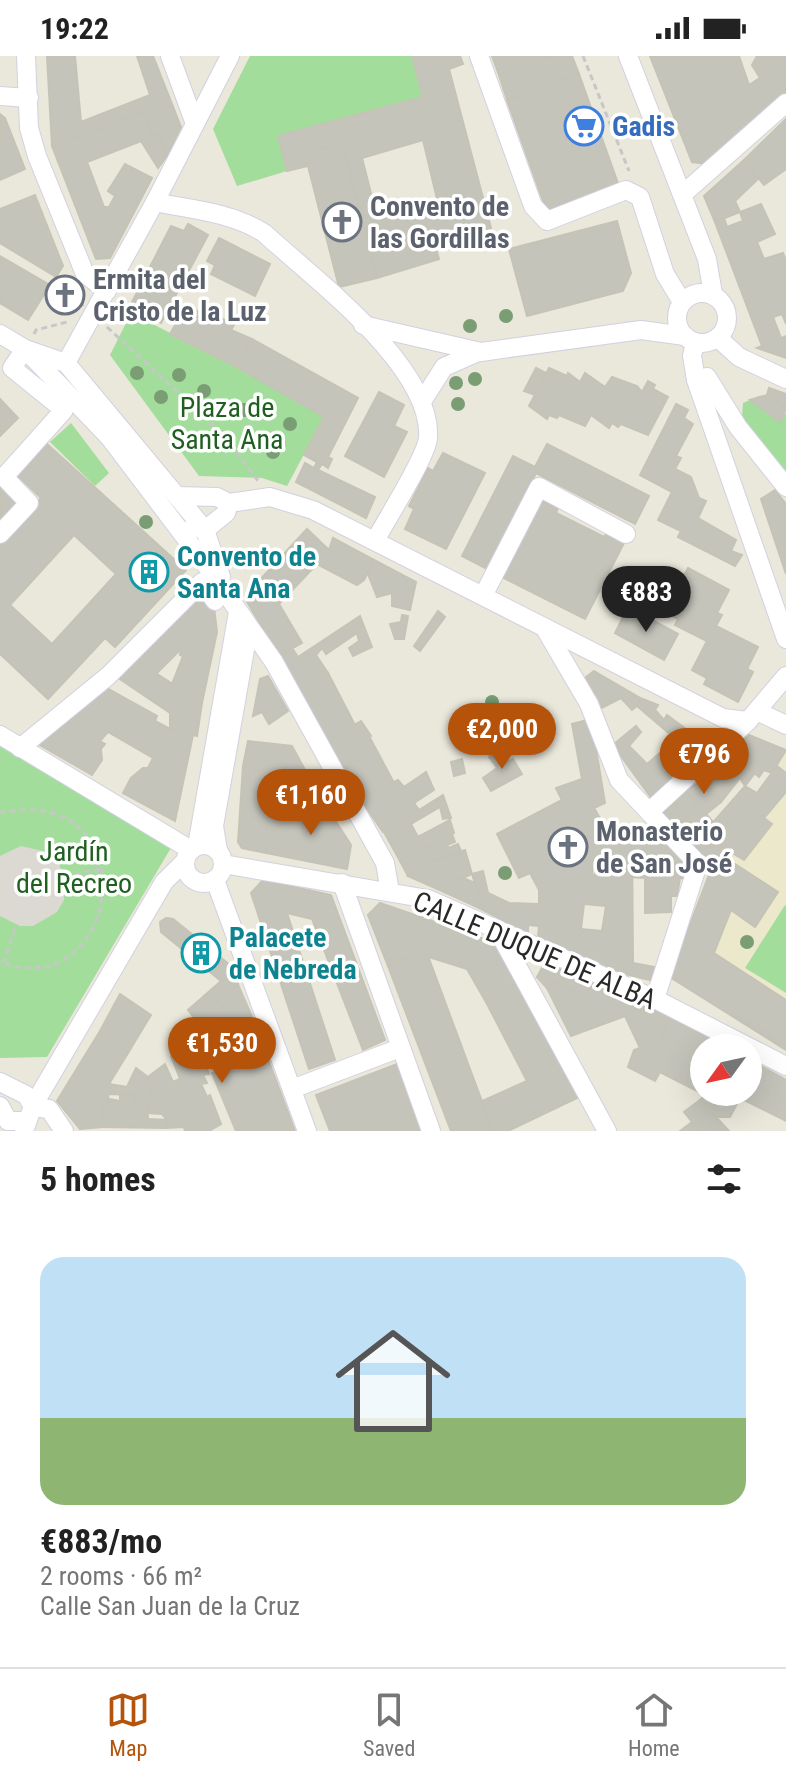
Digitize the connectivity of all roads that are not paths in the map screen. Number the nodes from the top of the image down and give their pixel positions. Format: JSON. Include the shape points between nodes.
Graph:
{"nodes":[{"id":1,"x":26,"y":56,"type":"edge"},
{"id":2,"x":170,"y":56,"type":"edge"},
{"id":3,"x":230,"y":56,"type":"edge"},
{"id":4,"x":479,"y":56,"type":"edge"},
{"id":5,"x":628,"y":56,"type":"edge"},
{"id":6,"x":0,"y":96,"type":"edge"},
{"id":7,"x":29,"y":98,"type":"junction"},
{"id":8,"x":786,"y":103,"type":"edge"},
{"id":9,"x":195,"y":124,"type":"junction"},
{"id":10,"x":683,"y":194,"type":"junction"},
{"id":11,"x":155,"y":202,"type":"junction"},
{"id":12,"x":107,"y":291,"type":"junction"},
{"id":13,"x":713,"y":294,"type":"junction"},
{"id":14,"x":680,"y":307,"type":"junction"},
{"id":15,"x":363,"y":325,"type":"junction"},
{"id":16,"x":641,"y":330,"type":"junction"},
{"id":17,"x":0,"y":334,"type":"edge"},
{"id":18,"x":718,"y":338,"type":"junction"},
{"id":19,"x":690,"y":339,"type":"junction"},
{"id":20,"x":25,"y":349,"type":"junction"},
{"id":21,"x":481,"y":352,"type":"junction"},
{"id":22,"x":66,"y":363,"type":"junction"},
{"id":23,"x":786,"y":379,"type":"edge"},
{"id":24,"x":696,"y":380,"type":"junction"},
{"id":25,"x":423,"y":400,"type":"junction"},
{"id":26,"x":83,"y":406,"type":"junction"},
{"id":27,"x":110,"y":438,"type":"junction"},
{"id":28,"x":786,"y":487,"type":"edge"},
{"id":29,"x":177,"y":496,"type":"junction"},
{"id":30,"x":229,"y":503,"type":"junction"},
{"id":31,"x":205,"y":530,"type":"junction"},
{"id":32,"x":0,"y":534,"type":"edge"},
{"id":33,"x":626,"y":534,"type":"dead end"},
{"id":34,"x":375,"y":541,"type":"junction"},
{"id":35,"x":483,"y":596,"type":"junction"},
{"id":36,"x":238,"y":612,"type":"junction"},
{"id":37,"x":544,"y":627,"type":"junction"},
{"id":38,"x":786,"y":639,"type":"edge"},
{"id":39,"x":786,"y":676,"type":"edge"},
{"id":40,"x":754,"y":717,"type":"junction"},
{"id":41,"x":786,"y":725,"type":"edge"},
{"id":42,"x":0,"y":735,"type":"edge"},
{"id":43,"x":20,"y":748,"type":"junction"},
{"id":44,"x":649,"y":812,"type":"junction"},
{"id":45,"x":191,"y":853,"type":"junction"},
{"id":46,"x":219,"y":865,"type":"junction"},
{"id":47,"x":194,"y":881,"type":"junction"},
{"id":48,"x":342,"y":883,"type":"junction"},
{"id":49,"x":390,"y":892,"type":"junction"},
{"id":50,"x":157,"y":900,"type":"junction"},
{"id":51,"x":497,"y":929,"type":"junction"},
{"id":52,"x":655,"y":999,"type":"junction"},
{"id":53,"x":400,"y":1048,"type":"junction"},
{"id":54,"x":786,"y":1066,"type":"edge"},
{"id":55,"x":292,"y":1089,"type":"junction"},
{"id":56,"x":16,"y":1109,"type":"edge"},
{"id":57,"x":606,"y":1128,"type":"edge"},
{"id":58,"x":64,"y":1131,"type":"edge"},
{"id":59,"x":307,"y":1131,"type":"edge"},
{"id":60,"x":431,"y":1131,"type":"edge"}],
"edges":[{"from":1,"to":7,"type":"street"},
{"from":2,"to":9,"type":"street"},
{"from":3,"to":9,"type":"street"},
{"from":4,"to":14,"type":"street","via":[[533,206],[547,221],[626,190],[640,197]]},
{"from":5,"to":10,"type":"street"},
{"from":6,"to":7,"type":"street"},
{"from":7,"to":12,"type":"street","via":[[29,128],[49,186],[85,274]]},
{"from":8,"to":10,"type":"street"},
{"from":9,"to":11,"type":"street"},
{"from":10,"to":13,"type":"street","via":[[707,259]]},
{"from":11,"to":12,"type":"street"},
{"from":11,"to":15,"type":"street","via":[[245,220]]},
{"from":12,"to":22,"type":"street"},
{"from":13,"to":14,"type":"street","via":[[692,295]]},
{"from":13,"to":18,"type":"street","via":[[728,315]]},
{"from":14,"to":16,"type":"street"},
{"from":14,"to":19,"type":"street","via":[[678,325]]},
{"from":15,"to":21,"type":"street"},
{"from":15,"to":25,"type":"street","via":[[404,366]]},
{"from":16,"to":19,"type":"street"},
{"from":16,"to":21,"type":"street"},
{"from":17,"to":20,"type":"street"},
{"from":18,"to":19,"type":"street"},
{"from":18,"to":23,"type":"street","via":[[748,363]]},
{"from":19,"to":24,"type":"street"},
{"from":20,"to":22,"type":"street"},
{"from":20,"to":26,"type":"street"},
{"from":20,"to":32,"type":"street","via":[[12,368],[64,410],[4,477],[29,503]]},
{"from":21,"to":25,"type":"street","via":[[444,367]]},
{"from":22,"to":26,"type":"street"},
{"from":22,"to":29,"type":"street"},
{"from":24,"to":28,"type":"street","via":[[707,377]]},
{"from":24,"to":38,"type":"street"},
{"from":25,"to":34,"type":"street","via":[[428,438]]},
{"from":26,"to":27,"type":"street"},
{"from":27,"to":31,"type":"street","via":[[185,523]]},
{"from":27,"to":36,"type":"street"},
{"from":29,"to":30,"type":"street","via":[[217,497]]},
{"from":29,"to":31,"type":"street"},
{"from":30,"to":31,"type":"street","via":[[226,513]]},
{"from":30,"to":34,"type":"street","via":[[270,497],[313,510]]},
{"from":31,"to":36,"type":"street"},
{"from":33,"to":35,"type":"street","via":[[539,487]]},
{"from":34,"to":35,"type":"street"},
{"from":35,"to":37,"type":"street"},
{"from":36,"to":43,"type":"street","via":[[215,602],[202,582],[108,676]]},
{"from":36,"to":45,"type":"street"},
{"from":36,"to":46,"type":"street","via":[[214,826]]},
{"from":36,"to":49,"type":"street","via":[[274,662],[385,863]]},
{"from":37,"to":40,"type":"street","via":[[723,718]]},
{"from":37,"to":44,"type":"street","via":[[589,704],[619,780]]},
{"from":39,"to":40,"type":"street"},
{"from":40,"to":41,"type":"street"},
{"from":40,"to":44,"type":"street"},
{"from":42,"to":43,"type":"street"},
{"from":43,"to":45,"type":"street"},
{"from":44,"to":52,"type":"street","via":[[698,864]]},
{"from":45,"to":46,"type":"street","via":[[208,845]]},
{"from":45,"to":47,"type":"street","via":[[187,872]]},
{"from":45,"to":50,"type":"street","via":[[164,882]]},
{"from":46,"to":47,"type":"street","via":[[205,884]]},
{"from":46,"to":48,"type":"street","name":"CALLE DUQUE DE ALBA"},
{"from":46,"to":55,"type":"street"},
{"from":47,"to":50,"type":"street"},
{"from":48,"to":49,"type":"street","name":"CALLE DUQUE DE ALBA"},
{"from":48,"to":53,"type":"street"},
{"from":49,"to":51,"type":"street","name":"CALLE DUQUE DE ALBA","via":[[428,899]]},
{"from":50,"to":56,"type":"street","via":[[58,1066]]},
{"from":51,"to":52,"type":"street","name":"CALLE DUQUE DE ALBA"},
{"from":51,"to":57,"type":"street"},
{"from":52,"to":54,"type":"street","name":"CALLE DUQUE DE ALBA"},
{"from":53,"to":55,"type":"street"},
{"from":53,"to":60,"type":"street"},
{"from":55,"to":59,"type":"street"},
{"from":56,"to":58,"type":"street","via":[[49,1109]]}]}
